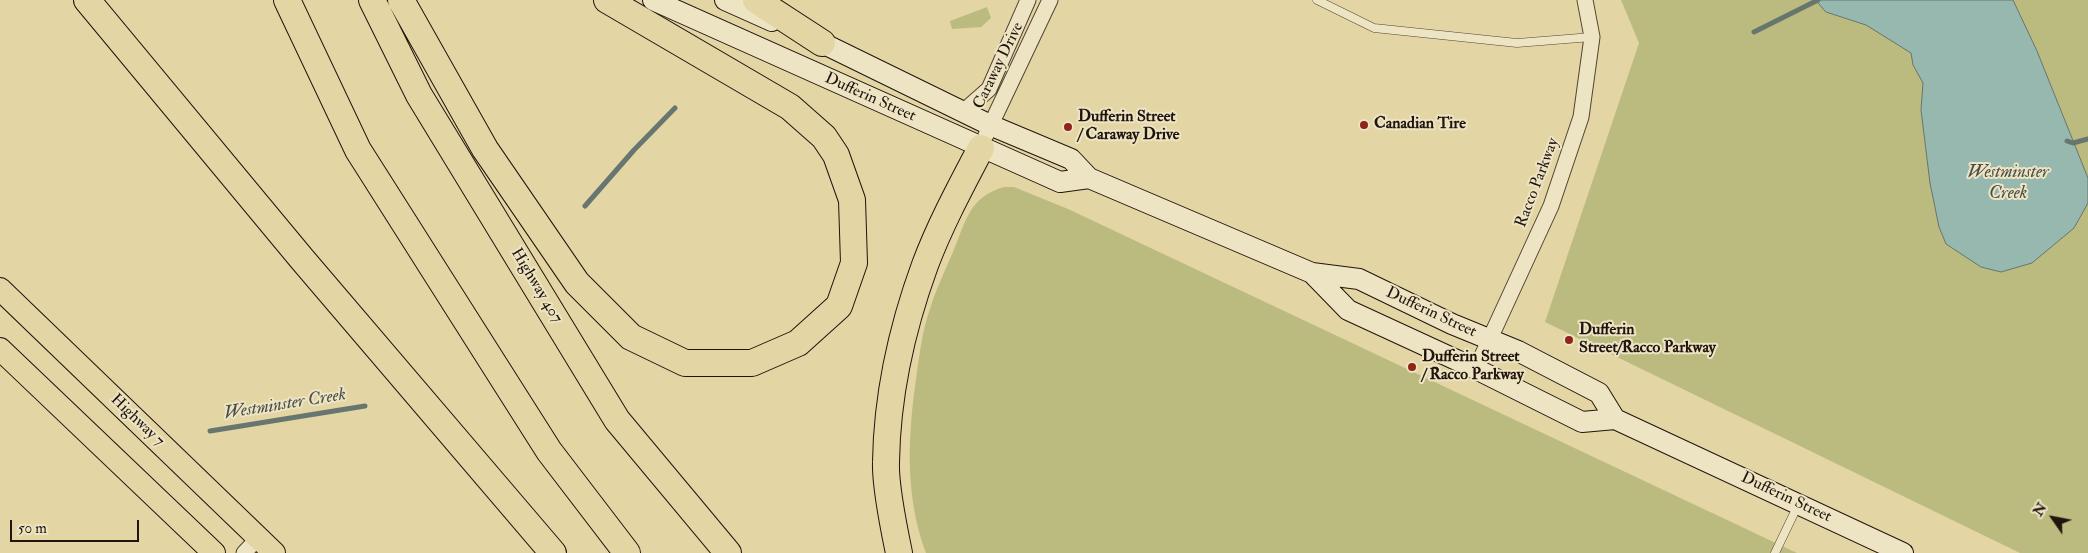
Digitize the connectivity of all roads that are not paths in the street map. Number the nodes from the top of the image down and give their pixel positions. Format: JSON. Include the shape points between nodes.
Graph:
{"nodes":[{"id":1,"x":87,"y":0,"type":"edge"},
{"id":2,"x":287,"y":0,"type":"edge"},
{"id":3,"x":372,"y":0,"type":"edge"},
{"id":4,"x":401,"y":0,"type":"edge"},
{"id":5,"x":608,"y":0,"type":"edge"},
{"id":6,"x":653,"y":0,"type":"edge"},
{"id":7,"x":726,"y":0,"type":"edge"},
{"id":8,"x":756,"y":0,"type":"edge"},
{"id":9,"x":1028,"y":0,"type":"edge"},
{"id":10,"x":1050,"y":0,"type":"edge"},
{"id":11,"x":1317,"y":0,"type":"edge"},
{"id":12,"x":1586,"y":0,"type":"edge"},
{"id":13,"x":1592,"y":37,"type":"junction"},
{"id":14,"x":822,"y":43,"type":"junction"},
{"id":15,"x":964,"y":112,"type":"junction"},
{"id":16,"x":985,"y":136,"type":"junction"},
{"id":17,"x":1312,"y":273,"type":"junction"},
{"id":18,"x":0,"y":289,"type":"edge"},
{"id":19,"x":1489,"y":340,"type":"junction"},
{"id":20,"x":0,"y":349,"type":"edge"},
{"id":21,"x":1476,"y":369,"type":"junction"},
{"id":22,"x":1615,"y":419,"type":"junction"},
{"id":23,"x":1798,"y":504,"type":"junction"},
{"id":24,"x":259,"y":548,"type":"edge"},
{"id":25,"x":214,"y":553,"type":"edge"},
{"id":26,"x":553,"y":553,"type":"edge"},
{"id":27,"x":627,"y":553,"type":"edge"},
{"id":28,"x":728,"y":553,"type":"edge"},
{"id":29,"x":899,"y":553,"type":"edge"},
{"id":30,"x":1775,"y":553,"type":"edge"},
{"id":31,"x":1902,"y":553,"type":"edge"}],
"edges":[{"from":1,"to":26,"type":"highway"},
{"from":2,"to":27,"type":"highway","via":[[358,150],[549,451]]},
{"from":3,"to":28,"type":"highway","name":"Highway 407","via":[[419,95],[617,420]]},
{"from":4,"to":5,"type":"highway","via":[[485,148],[577,283],[631,337],[686,363],[752,364],[798,343],[838,306],[854,263],[852,200],[836,155],[824,137],[790,107]]},
{"from":6,"to":16,"type":"main road","name":"Dufferin Street"},
{"from":7,"to":14,"type":"main road","name":"Dufferin Street"},
{"from":8,"to":14,"type":"highway"},
{"from":9,"to":15,"type":"street","name":"Caraway Drive","via":[[989,89]]},
{"from":10,"to":16,"type":"street","name":"Caraway Drive"},
{"from":11,"to":13,"type":"lane","via":[[1374,28],[1517,43]]},
{"from":12,"to":13,"type":"street","name":"Racco Parkway"},
{"from":13,"to":19,"type":"street","name":"Racco Parkway","via":[[1581,117],[1551,206]]},
{"from":14,"to":15,"type":"main road","name":"Dufferin Street"},
{"from":15,"to":16,"type":"main road","name":"Dufferin Street"},
{"from":16,"to":17,"type":"main road","name":"Dufferin Street","via":[[1060,182],[1089,178]]},
{"from":16,"to":29,"type":"highway","via":[[925,265],[890,399],[886,465]]},
{"from":17,"to":19,"type":"main road","name":"Dufferin Street","via":[[1359,279]]},
{"from":17,"to":21,"type":"main road","name":"Dufferin Street","via":[[1348,310]]},
{"from":18,"to":24,"type":"main road","name":"Highway 7"},
{"from":19,"to":21,"type":"street","name":"Racco Parkway"},
{"from":19,"to":22,"type":"main road","name":"Dufferin Street","via":[[1599,393]]},
{"from":20,"to":25,"type":"main road"},
{"from":21,"to":22,"type":"main road","name":"Dufferin Street","via":[[1582,422]]},
{"from":22,"to":23,"type":"main road","name":"Dufferin Street"},
{"from":23,"to":30,"type":"lane"},
{"from":23,"to":31,"type":"main road","name":"Dufferin Street"}]}
